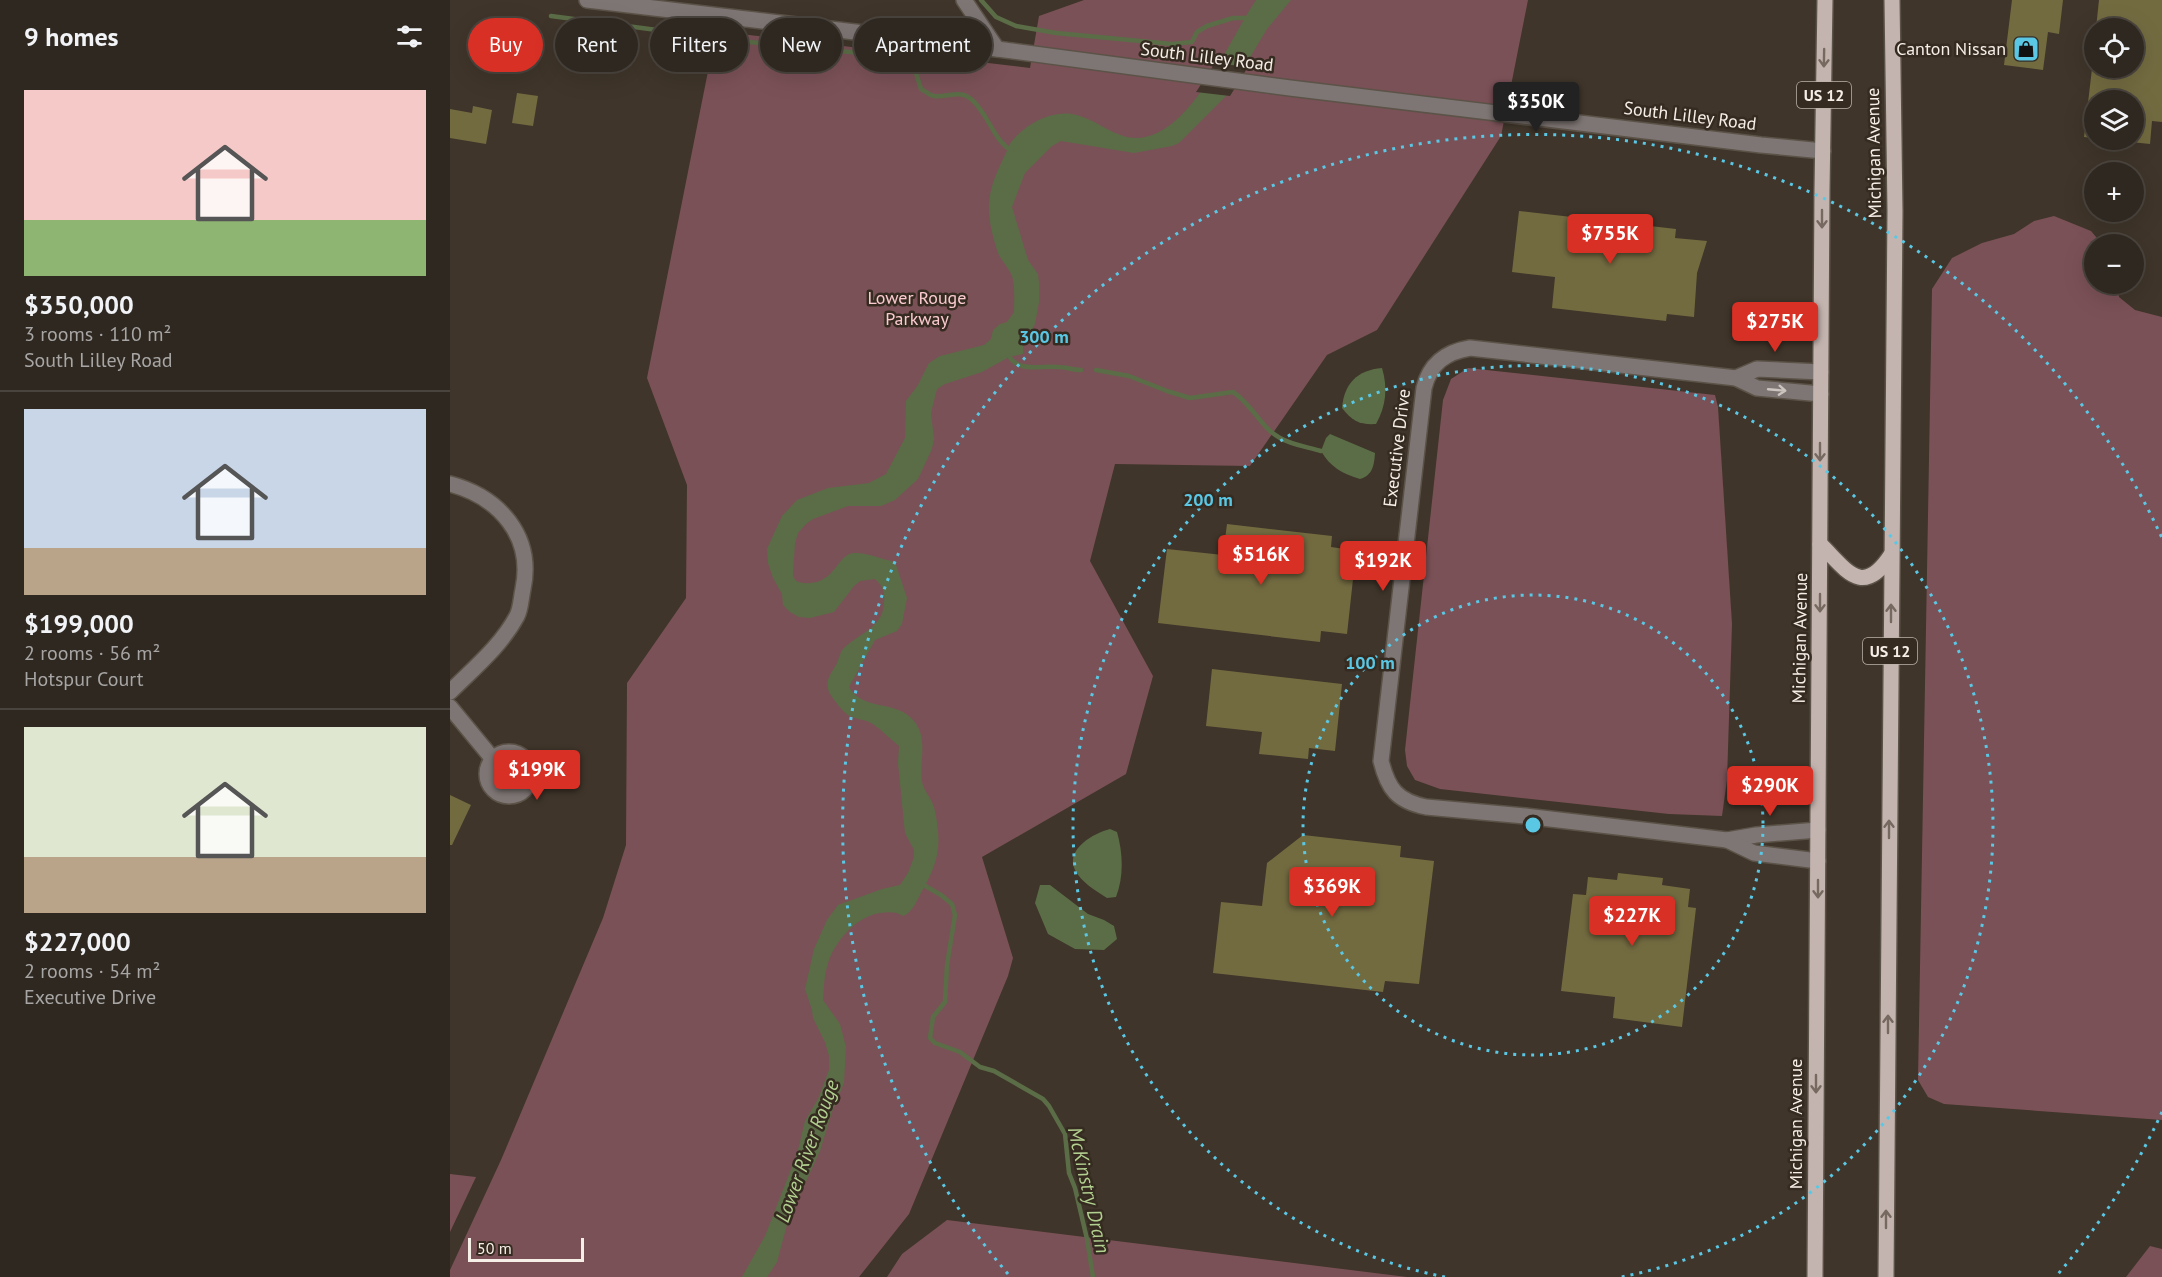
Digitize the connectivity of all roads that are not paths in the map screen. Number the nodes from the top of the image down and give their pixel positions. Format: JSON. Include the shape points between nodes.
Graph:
{"nodes":[{"id":1,"x":587,"y":0,"type":"edge"},
{"id":2,"x":964,"y":0,"type":"edge"},
{"id":3,"x":1825,"y":0,"type":"edge"},
{"id":4,"x":1892,"y":0,"type":"edge"},
{"id":5,"x":997,"y":49,"type":"junction"},
{"id":6,"x":1823,"y":151,"type":"junction"},
{"id":7,"x":1821,"y":372,"type":"junction"},
{"id":8,"x":1736,"y":378,"type":"junction"},
{"id":9,"x":1821,"y":394,"type":"junction"},
{"id":10,"x":450,"y":484,"type":"edge"},
{"id":11,"x":1820,"y":544,"type":"junction"},
{"id":12,"x":1891,"y":555,"type":"junction"},
{"id":13,"x":450,"y":692,"type":"edge"},
{"id":14,"x":450,"y":707,"type":"edge"},
{"id":15,"x":492,"y":758,"type":"dead end"},
{"id":16,"x":1818,"y":830,"type":"junction"},
{"id":17,"x":1726,"y":840,"type":"junction"},
{"id":18,"x":1818,"y":861,"type":"junction"},
{"id":19,"x":1815,"y":1277,"type":"edge"},
{"id":20,"x":1886,"y":1277,"type":"edge"}],
"edges":[{"from":1,"to":5,"type":"street","name":"South Lilley Road"},
{"from":2,"to":5,"type":"street"},
{"from":3,"to":6,"type":"main road","name":"Michigan Avenue","number":"US 12","one_way":true},
{"from":4,"to":12,"type":"main road","name":"Michigan Avenue","number":"US 12","via":[[1895,211]]},
{"from":5,"to":6,"type":"street","name":"South Lilley Road"},
{"from":6,"to":7,"type":"main road","name":"Michigan Avenue","number":"US 12","one_way":true},
{"from":7,"to":8,"type":"street","name":"Executive Drive","via":[[1757,369]]},
{"from":7,"to":9,"type":"main road","name":"Michigan Avenue","number":"US 12"},
{"from":8,"to":9,"type":"street","name":"Executive Drive","one_way":true,"via":[[1757,388]]},
{"from":8,"to":17,"type":"street","name":"Executive Drive","via":[[1470,348],[1439,359],[1426,377],[1424,388],[1381,761],[1392,790],[1413,804]]},
{"from":9,"to":11,"type":"main road","name":"Michigan Avenue","number":"US 12","one_way":true},
{"from":10,"to":13,"type":"street","via":[[486,498],[514,527],[522,544],[525,578],[518,614],[496,646]]},
{"from":11,"to":12,"type":"main road","via":[[1857,578],[1877,573]]},
{"from":11,"to":16,"type":"main road","name":"Michigan Avenue","number":"US 12","one_way":true},
{"from":20,"to":12,"type":"main road","name":"Michigan Avenue","number":"US 12","one_way":true},
{"from":14,"to":15,"type":"street"},
{"from":16,"to":17,"type":"street","name":"Executive Drive"},
{"from":16,"to":18,"type":"main road","name":"Michigan Avenue","number":"US 12"},
{"from":17,"to":18,"type":"street","name":"Executive Drive","via":[[1754,853]]},
{"from":18,"to":19,"type":"main road","name":"Michigan Avenue","number":"US 12","one_way":true}]}
